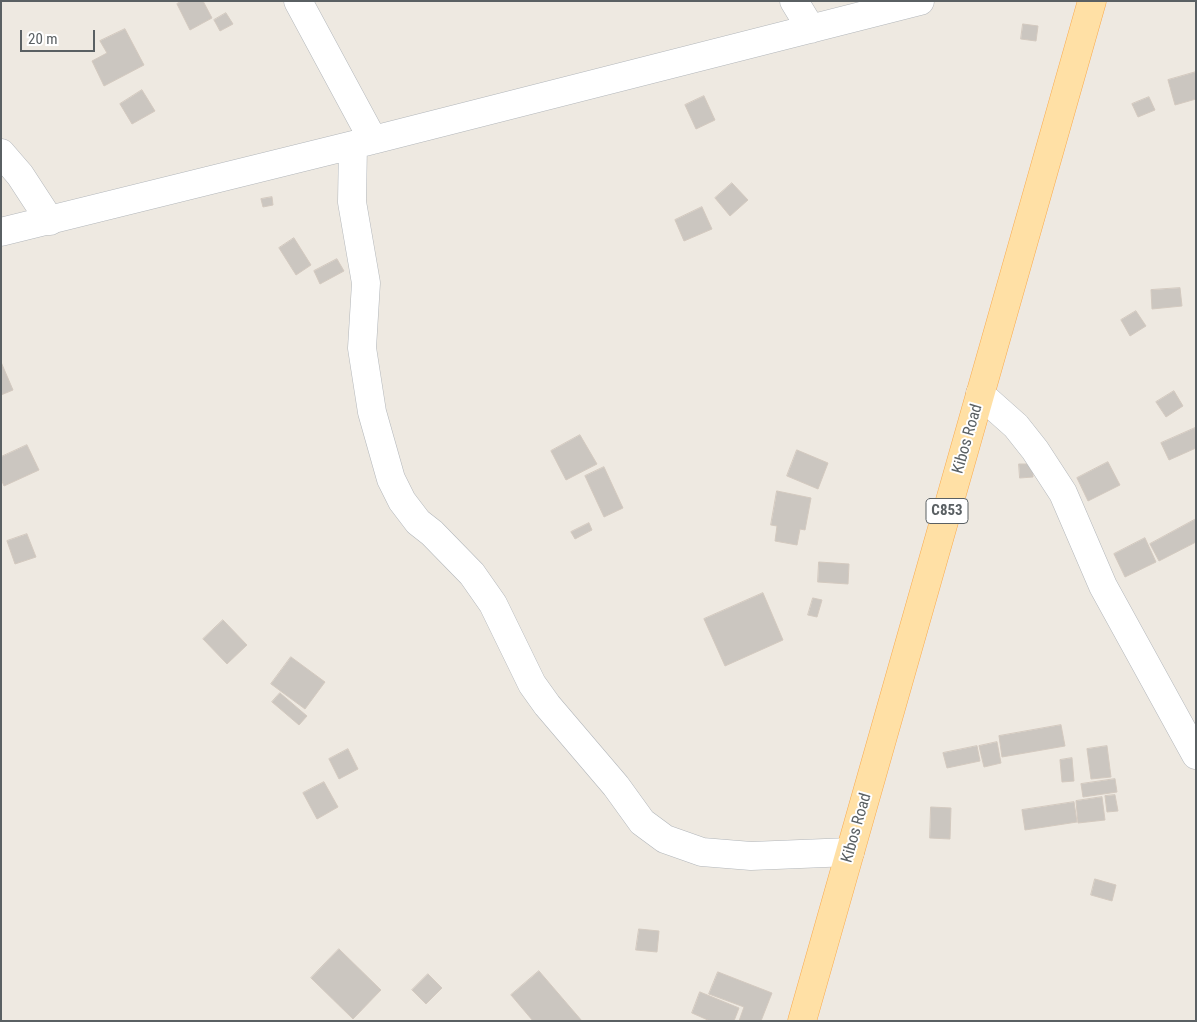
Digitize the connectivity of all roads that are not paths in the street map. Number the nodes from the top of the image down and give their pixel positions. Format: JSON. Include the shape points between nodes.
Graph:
{"nodes":[{"id":1,"x":298,"y":1,"type":"edge"},
{"id":2,"x":794,"y":1,"type":"edge"},
{"id":3,"x":920,"y":1,"type":"edge"},
{"id":4,"x":1092,"y":1,"type":"edge"},
{"id":5,"x":811,"y":29,"type":"junction"},
{"id":6,"x":363,"y":143,"type":"junction"},
{"id":7,"x":1,"y":154,"type":"edge"},
{"id":8,"x":50,"y":221,"type":"junction"},
{"id":9,"x":1,"y":232,"type":"edge"},
{"id":10,"x":980,"y":394,"type":"junction"},
{"id":11,"x":1196,"y":755,"type":"edge"},
{"id":12,"x":850,"y":852,"type":"junction"},
{"id":13,"x":802,"y":1021,"type":"edge"}],
"edges":[{"from":1,"to":6,"type":"street"},
{"from":2,"to":5,"type":"street"},
{"from":3,"to":5,"type":"street"},
{"from":4,"to":10,"type":"main road","name":"Kibos Road","number":"C853"},
{"from":5,"to":6,"type":"street"},
{"from":6,"to":8,"type":"street"},
{"from":6,"to":12,"type":"street","via":[[352,202],[366,283],[362,348],[372,412],[391,479],[402,501],[418,522],[472,574],[493,604],[532,684],[642,822],[665,839],[702,852],[751,856]]},
{"from":7,"to":8,"type":"street","via":[[20,174]]},
{"from":8,"to":9,"type":"street"},
{"from":10,"to":11,"type":"street","via":[[1016,426],[1063,493],[1103,586]]},
{"from":10,"to":12,"type":"main road","name":"Kibos Road","number":"C853"},
{"from":12,"to":13,"type":"main road","name":"Kibos Road","number":"C853"}]}
